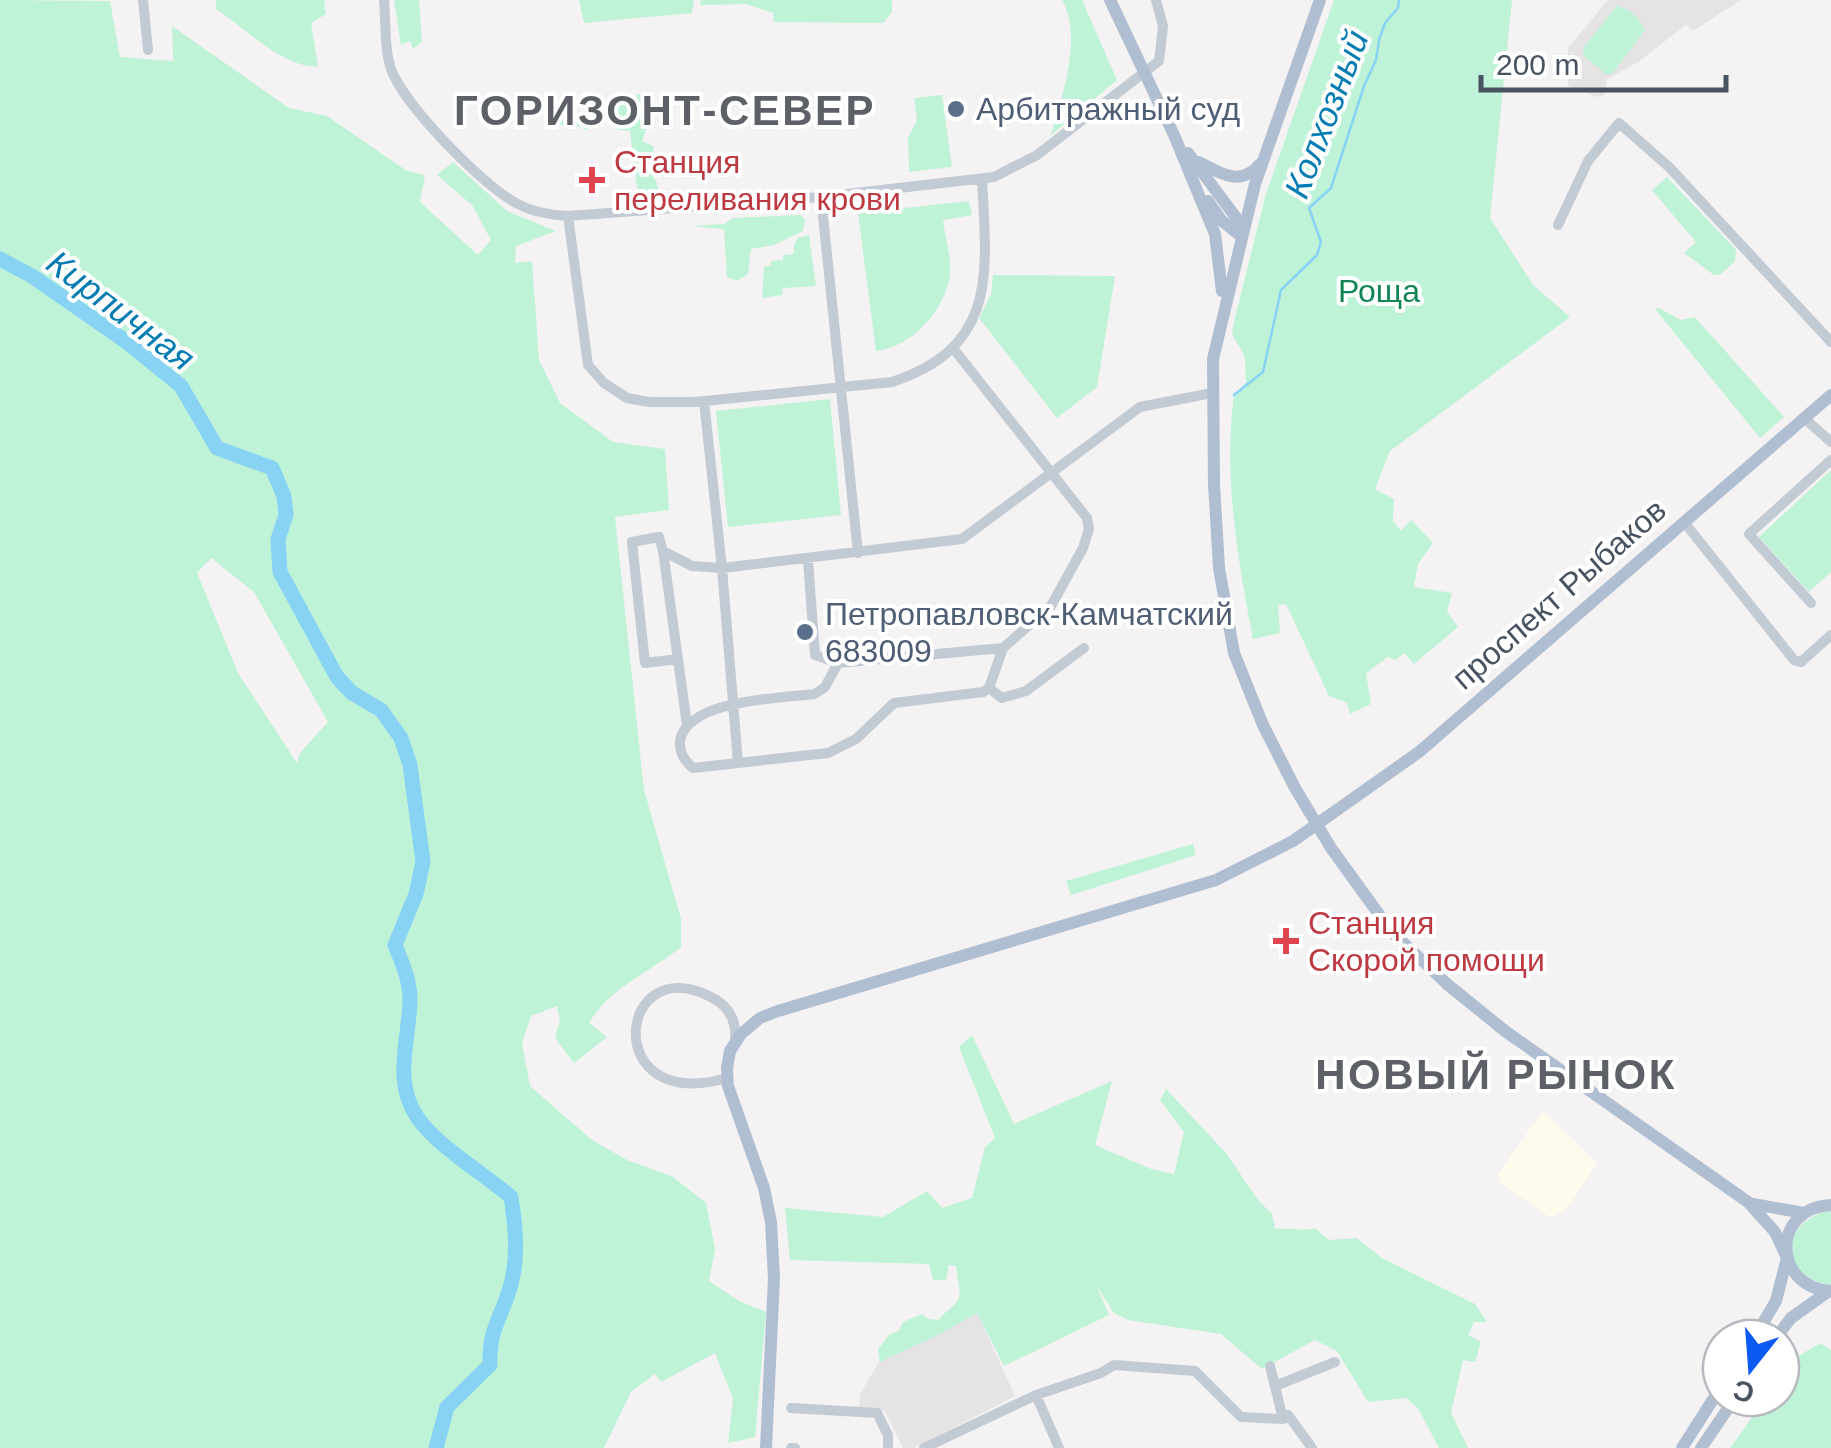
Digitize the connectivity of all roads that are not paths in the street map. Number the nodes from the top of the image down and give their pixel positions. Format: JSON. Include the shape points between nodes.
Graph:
{"nodes":[{"id":1,"x":143,"y":0,"type":"edge"},
{"id":2,"x":384,"y":0,"type":"edge"},
{"id":3,"x":1110,"y":0,"type":"edge"},
{"id":4,"x":1156,"y":0,"type":"edge"},
{"id":5,"x":1320,"y":0,"type":"edge"},
{"id":6,"x":148,"y":50,"type":"dead end"},
{"id":7,"x":1142,"y":73,"type":"junction"},
{"id":8,"x":1264,"y":158,"type":"junction"},
{"id":9,"x":1192,"y":166,"type":"junction"},
{"id":10,"x":982,"y":180,"type":"junction"},
{"id":11,"x":821,"y":197,"type":"junction"},
{"id":12,"x":568,"y":216,"type":"junction"},
{"id":13,"x":1558,"y":225,"type":"dead end"},
{"id":14,"x":1242,"y":232,"type":"junction"},
{"id":15,"x":1223,"y":309,"type":"junction"},
{"id":16,"x":1831,"y":342,"type":"edge"},
{"id":17,"x":953,"y":348,"type":"junction"},
{"id":18,"x":839,"y":387,"type":"junction"},
{"id":19,"x":1212,"y":393,"type":"junction"},
{"id":20,"x":1831,"y":395,"type":"edge"},
{"id":21,"x":704,"y":402,"type":"junction"},
{"id":22,"x":1804,"y":418,"type":"junction"},
{"id":23,"x":1831,"y":442,"type":"edge"},
{"id":24,"x":1831,"y":460,"type":"edge"},
{"id":25,"x":1053,"y":471,"type":"junction"},
{"id":26,"x":1684,"y":522,"type":"junction"},
{"id":27,"x":663,"y":551,"type":"junction"},
{"id":28,"x":858,"y":554,"type":"junction"},
{"id":29,"x":808,"y":560,"type":"junction"},
{"id":30,"x":722,"y":568,"type":"junction"},
{"id":31,"x":1811,"y":603,"type":"dead end"},
{"id":32,"x":1831,"y":635,"type":"edge"},
{"id":33,"x":1004,"y":648,"type":"junction"},
{"id":34,"x":1084,"y":648,"type":"dead end"},
{"id":35,"x":678,"y":660,"type":"junction"},
{"id":36,"x":838,"y":664,"type":"junction"},
{"id":37,"x":989,"y":688,"type":"junction"},
{"id":38,"x":732,"y":705,"type":"junction"},
{"id":39,"x":687,"y":725,"type":"junction"},
{"id":40,"x":738,"y":763,"type":"junction"},
{"id":41,"x":1317,"y":826,"type":"junction"},
{"id":42,"x":734,"y":1042,"type":"junction"},
{"id":43,"x":727,"y":1078,"type":"junction"},
{"id":44,"x":1831,"y":1192,"type":"edge"},
{"id":45,"x":1748,"y":1202,"type":"junction"},
{"id":46,"x":1817,"y":1208,"type":"edge"},
{"id":47,"x":1787,"y":1258,"type":"junction"},
{"id":48,"x":1831,"y":1291,"type":"edge"},
{"id":49,"x":1766,"y":1318,"type":"edge"},
{"id":50,"x":1790,"y":1318,"type":"edge"},
{"id":51,"x":1334,"y":1362,"type":"dead end"},
{"id":52,"x":1270,"y":1366,"type":"dead end"},
{"id":53,"x":1275,"y":1386,"type":"junction"},
{"id":54,"x":1036,"y":1395,"type":"junction"},
{"id":55,"x":790,"y":1408,"type":"dead end"},
{"id":56,"x":1701,"y":1418,"type":"edge"},
{"id":57,"x":1720,"y":1418,"type":"edge"},
{"id":58,"x":1283,"y":1419,"type":"junction"},
{"id":59,"x":766,"y":1448,"type":"edge"},
{"id":60,"x":888,"y":1448,"type":"edge"},
{"id":61,"x":924,"y":1448,"type":"edge"},
{"id":62,"x":1059,"y":1448,"type":"edge"},
{"id":63,"x":1312,"y":1448,"type":"edge"},
{"id":64,"x":1682,"y":1448,"type":"edge"},
{"id":65,"x":1700,"y":1448,"type":"edge"}],
"edges":[{"from":1,"to":6,"type":"street"},
{"from":2,"to":12,"type":"street","via":[[390,66],[416,108],[498,191],[526,208]]},
{"from":3,"to":7,"type":"main road"},
{"from":4,"to":7,"type":"street","via":[[1164,43],[1159,60]]},
{"from":5,"to":8,"type":"main road"},
{"from":7,"to":9,"type":"main road"},
{"from":7,"to":10,"type":"street","via":[[1037,155]]},
{"from":8,"to":9,"type":"main road","via":[[1240,178]]},
{"from":8,"to":14,"type":"main road"},
{"from":9,"to":14,"type":"main road","via":[[1221,220]]},
{"from":9,"to":15,"type":"main road","via":[[1218,248]]},
{"from":10,"to":11,"type":"street"},
{"from":10,"to":17,"type":"street","via":[[985,286]]},
{"from":11,"to":12,"type":"street"},
{"from":11,"to":18,"type":"street"},
{"from":12,"to":21,"type":"street","via":[[588,365],[628,398]]},
{"from":13,"to":16,"type":"street","via":[[1588,161],[1620,123],[1683,181]]},
{"from":14,"to":15,"type":"main road"},
{"from":15,"to":19,"type":"main road"},
{"from":17,"to":18,"type":"street","via":[[922,372]]},
{"from":17,"to":25,"type":"street"},
{"from":18,"to":21,"type":"street"},
{"from":18,"to":28,"type":"street"},
{"from":19,"to":25,"type":"street","via":[[1140,407]]},
{"from":19,"to":41,"type":"main road","via":[[1218,568],[1234,653]]},
{"from":20,"to":22,"type":"main road","name":"проспект Рыбаков"},
{"from":21,"to":30,"type":"street"},
{"from":22,"to":23,"type":"street"},
{"from":22,"to":26,"type":"main road","name":"проспект Рыбаков"},
{"from":24,"to":31,"type":"street","via":[[1749,534]]},
{"from":25,"to":28,"type":"street","via":[[962,538]]},
{"from":25,"to":33,"type":"street","via":[[1089,528],[1051,606]]},
{"from":26,"to":32,"type":"street","via":[[1794,660],[1801,662]]},
{"from":26,"to":41,"type":"main road","name":"проспект Рыбаков","via":[[1419,752]]},
{"from":27,"to":30,"type":"street","via":[[692,566]]},
{"from":27,"to":35,"type":"street"},
{"from":27,"to":35,"type":"street","via":[[659,537],[632,542],[644,663]]},
{"from":28,"to":29,"type":"street"},
{"from":29,"to":30,"type":"street"},
{"from":29,"to":36,"type":"street","via":[[815,655]]},
{"from":30,"to":38,"type":"street"},
{"from":33,"to":36,"type":"street"},
{"from":33,"to":37,"type":"street"},
{"from":34,"to":37,"type":"street","via":[[1026,692],[1002,698]]},
{"from":35,"to":39,"type":"street"},
{"from":36,"to":38,"type":"street","via":[[815,694]]},
{"from":37,"to":40,"type":"street","via":[[894,703],[856,739],[828,753]]},
{"from":38,"to":39,"type":"street"},
{"from":38,"to":40,"type":"street"},
{"from":39,"to":40,"type":"street","via":[[680,743],[693,768]]},
{"from":41,"to":42,"type":"main road","name":"проспект Рыбаков","via":[[1216,880],[778,1011]]},
{"from":41,"to":45,"type":"main road","via":[[1391,931],[1446,984]]},
{"from":42,"to":43,"type":"main road"},
{"from":42,"to":43,"type":"street","via":[[729,1011],[694,990],[657,994],[636,1022],[637,1050],[663,1077],[695,1083]]},
{"from":43,"to":59,"type":"main road","via":[[772,1222]]},
{"from":44,"to":46,"type":"main road"},
{"from":45,"to":46,"type":"main road","via":[[1773,1210]]},
{"from":45,"to":47,"type":"main road","via":[[1775,1232]]},
{"from":46,"to":47,"type":"main road","via":[[1789,1233]]},
{"from":47,"to":48,"type":"main road","via":[[1807,1284]]},
{"from":47,"to":49,"type":"main road"},
{"from":48,"to":50,"type":"main road"},
{"from":51,"to":53,"type":"street"},
{"from":52,"to":53,"type":"street"},
{"from":53,"to":58,"type":"street"},
{"from":54,"to":58,"type":"street","via":[[1114,1365],[1174,1368],[1195,1371],[1241,1417]]},
{"from":54,"to":61,"type":"street"},
{"from":54,"to":62,"type":"street"},
{"from":55,"to":60,"type":"street","via":[[877,1413]]},
{"from":56,"to":64,"type":"main road"},
{"from":57,"to":65,"type":"main road"},
{"from":58,"to":63,"type":"street","via":[[1288,1415]]}]}
